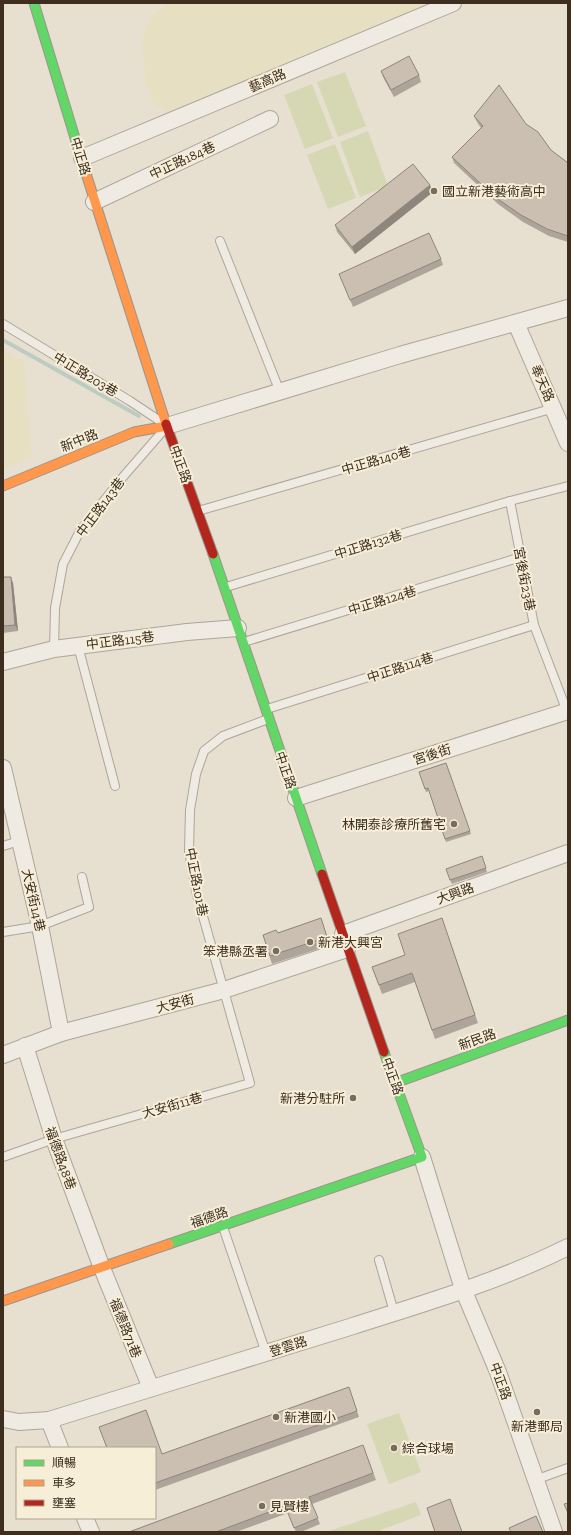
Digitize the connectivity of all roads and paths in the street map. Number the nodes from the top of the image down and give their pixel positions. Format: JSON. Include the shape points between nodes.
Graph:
{"nodes":[{"id":1,"x":34,"y":3,"type":"edge"},
{"id":2,"x":453,"y":3,"type":"edge"},
{"id":3,"x":270,"y":119,"type":"dead end"},
{"id":4,"x":82,"y":158,"type":"junction"},
{"id":5,"x":94,"y":202,"type":"junction"},
{"id":6,"x":220,"y":241,"type":"dead end"},
{"id":7,"x":568,"y":308,"type":"edge"},
{"id":8,"x":516,"y":323,"type":"junction"},
{"id":9,"x":3,"y":324,"type":"edge"},
{"id":10,"x":280,"y":392,"type":"junction"},
{"id":11,"x":554,"y":408,"type":"junction"},
{"id":12,"x":167,"y":426,"type":"junction"},
{"id":13,"x":568,"y":443,"type":"edge"},
{"id":14,"x":3,"y":486,"type":"edge"},
{"id":15,"x":568,"y":486,"type":"edge"},
{"id":16,"x":510,"y":501,"type":"junction"},
{"id":17,"x":198,"y":511,"type":"junction"},
{"id":18,"x":521,"y":557,"type":"junction"},
{"id":19,"x":225,"y":588,"type":"junction"},
{"id":20,"x":534,"y":625,"type":"junction"},
{"id":21,"x":241,"y":635,"type":"junction"},
{"id":22,"x":78,"y":646,"type":"junction"},
{"id":23,"x":54,"y":649,"type":"junction"},
{"id":24,"x":3,"y":662,"type":"edge"},
{"id":25,"x":568,"y":712,"type":"edge"},
{"id":26,"x":268,"y":714,"type":"junction"},
{"id":27,"x":3,"y":770,"type":"edge"},
{"id":28,"x":115,"y":786,"type":"dead end"},
{"id":29,"x":296,"y":798,"type":"junction"},
{"id":30,"x":19,"y":841,"type":"junction"},
{"id":31,"x":3,"y":846,"type":"edge"},
{"id":32,"x":568,"y":853,"type":"edge"},
{"id":33,"x":82,"y":877,"type":"dead end"},
{"id":34,"x":40,"y":926,"type":"junction"},
{"id":35,"x":3,"y":932,"type":"edge"},
{"id":36,"x":343,"y":934,"type":"junction"},
{"id":37,"x":347,"y":949,"type":"junction"},
{"id":38,"x":224,"y":990,"type":"junction"},
{"id":39,"x":568,"y":1020,"type":"edge"},
{"id":40,"x":61,"y":1033,"type":"junction"},
{"id":41,"x":25,"y":1046,"type":"junction"},
{"id":42,"x":3,"y":1055,"type":"edge"},
{"id":43,"x":395,"y":1083,"type":"junction"},
{"id":44,"x":54,"y":1139,"type":"junction"},
{"id":45,"x":3,"y":1157,"type":"edge"},
{"id":46,"x":422,"y":1157,"type":"junction"},
{"id":47,"x":223,"y":1226,"type":"junction"},
{"id":48,"x":568,"y":1247,"type":"edge"},
{"id":49,"x":379,"y":1260,"type":"dead end"},
{"id":50,"x":102,"y":1268,"type":"junction"},
{"id":51,"x":463,"y":1289,"type":"junction"},
{"id":52,"x":3,"y":1301,"type":"edge"},
{"id":53,"x":394,"y":1312,"type":"junction"},
{"id":54,"x":266,"y":1353,"type":"junction"},
{"id":55,"x":150,"y":1388,"type":"junction"},
{"id":56,"x":3,"y":1419,"type":"edge"},
{"id":57,"x":49,"y":1420,"type":"junction"},
{"id":58,"x":60,"y":1447,"type":"edge"},
{"id":59,"x":568,"y":1468,"type":"edge"},
{"id":60,"x":535,"y":1480,"type":"junction"},
{"id":61,"x":86,"y":1519,"type":"edge"},
{"id":62,"x":91,"y":1532,"type":"edge"},
{"id":63,"x":554,"y":1532,"type":"edge"}],
"edges":[{"from":1,"to":4,"type":"main road","name":"中正路"},
{"from":2,"to":4,"type":"street","name":"藝高路"},
{"from":3,"to":5,"type":"street","name":"中正路184巷"},
{"from":4,"to":5,"type":"main road","name":"中正路"},
{"from":5,"to":12,"type":"main road","name":"中正路"},
{"from":6,"to":10,"type":"lane"},
{"from":7,"to":8,"type":"street"},
{"from":8,"to":10,"type":"street"},
{"from":8,"to":11,"type":"street","name":"奉天路"},
{"from":9,"to":12,"type":"lane","name":"中正路203巷"},
{"from":10,"to":12,"type":"street"},
{"from":11,"to":13,"type":"street","name":"奉天路"},
{"from":11,"to":17,"type":"lane","name":"中正路140巷"},
{"from":12,"to":14,"type":"main road","name":"新中路","via":[[134,432]]},
{"from":12,"to":17,"type":"main road","name":"中正路"},
{"from":12,"to":23,"type":"lane","name":"中正路143巷","via":[[80,531],[66,557],[55,608]]},
{"from":15,"to":16,"type":"lane"},
{"from":16,"to":18,"type":"lane","name":"宮後街23巷"},
{"from":16,"to":19,"type":"lane","name":"中正路132巷"},
{"from":17,"to":19,"type":"main road","name":"中正路"},
{"from":18,"to":20,"type":"lane","name":"宮後街23巷"},
{"from":18,"to":21,"type":"lane","name":"中正路124巷"},
{"from":19,"to":21,"type":"main road","name":"中正路"},
{"from":20,"to":25,"type":"lane","name":"宮後街23巷"},
{"from":20,"to":26,"type":"lane","name":"中正路114巷"},
{"from":21,"to":22,"type":"street","name":"中正路115巷","via":[[187,632]]},
{"from":21,"to":26,"type":"main road","name":"中正路"},
{"from":22,"to":23,"type":"street","name":"中正路115巷"},
{"from":22,"to":28,"type":"lane"},
{"from":23,"to":24,"type":"street","name":"中正路115巷"},
{"from":25,"to":29,"type":"street","name":"宮後街"},
{"from":26,"to":29,"type":"main road","name":"中正路"},
{"from":26,"to":38,"type":"lane","name":"中正路101巷","via":[[223,736],[204,751],[196,774],[190,810],[189,851],[197,895]]},
{"from":27,"to":30,"type":"street","name":"大安街14巷"},
{"from":29,"to":36,"type":"main road","name":"中正路"},
{"from":30,"to":31,"type":"lane"},
{"from":30,"to":34,"type":"street","name":"大安街14巷"},
{"from":32,"to":36,"type":"street","name":"大興路"},
{"from":33,"to":34,"type":"lane","via":[[89,907]]},
{"from":34,"to":35,"type":"lane"},
{"from":34,"to":40,"type":"street","name":"大安街14巷"},
{"from":36,"to":37,"type":"main road","name":"中正路"},
{"from":37,"to":38,"type":"street","name":"大安街"},
{"from":37,"to":43,"type":"main road","name":"中正路"},
{"from":38,"to":40,"type":"street","name":"大安街"},
{"from":38,"to":44,"type":"lane","name":"大安街11巷","via":[[250,1083]]},
{"from":39,"to":43,"type":"main road","name":"新民路"},
{"from":40,"to":41,"type":"street","name":"大安街"},
{"from":41,"to":42,"type":"street","name":"大安街"},
{"from":41,"to":44,"type":"street","name":"福德路48巷"},
{"from":43,"to":46,"type":"main road","name":"中正路"},
{"from":44,"to":45,"type":"lane","name":"大安街11巷"},
{"from":44,"to":50,"type":"street","name":"福德路48巷"},
{"from":46,"to":47,"type":"main road","name":"福德路"},
{"from":46,"to":51,"type":"street","name":"中正路"},
{"from":47,"to":50,"type":"main road","name":"福德路"},
{"from":47,"to":54,"type":"lane"},
{"from":48,"to":51,"type":"street","name":"登雲路"},
{"from":49,"to":53,"type":"lane"},
{"from":50,"to":52,"type":"main road","name":"福德路"},
{"from":50,"to":55,"type":"street","name":"福德路71巷"},
{"from":51,"to":53,"type":"street","name":"登雲路"},
{"from":51,"to":60,"type":"street","name":"中正路","via":[[498,1372]]},
{"from":53,"to":54,"type":"street","name":"登雲路"},
{"from":54,"to":55,"type":"street","name":"登雲路"},
{"from":55,"to":57,"type":"street","name":"登雲路"},
{"from":56,"to":57,"type":"street","name":"登雲路","via":[[19,1422]]},
{"from":57,"to":58,"type":"street"},
{"from":59,"to":60,"type":"lane"},
{"from":60,"to":63,"type":"street","name":"中正路"},
{"from":61,"to":62,"type":"street"}]}
